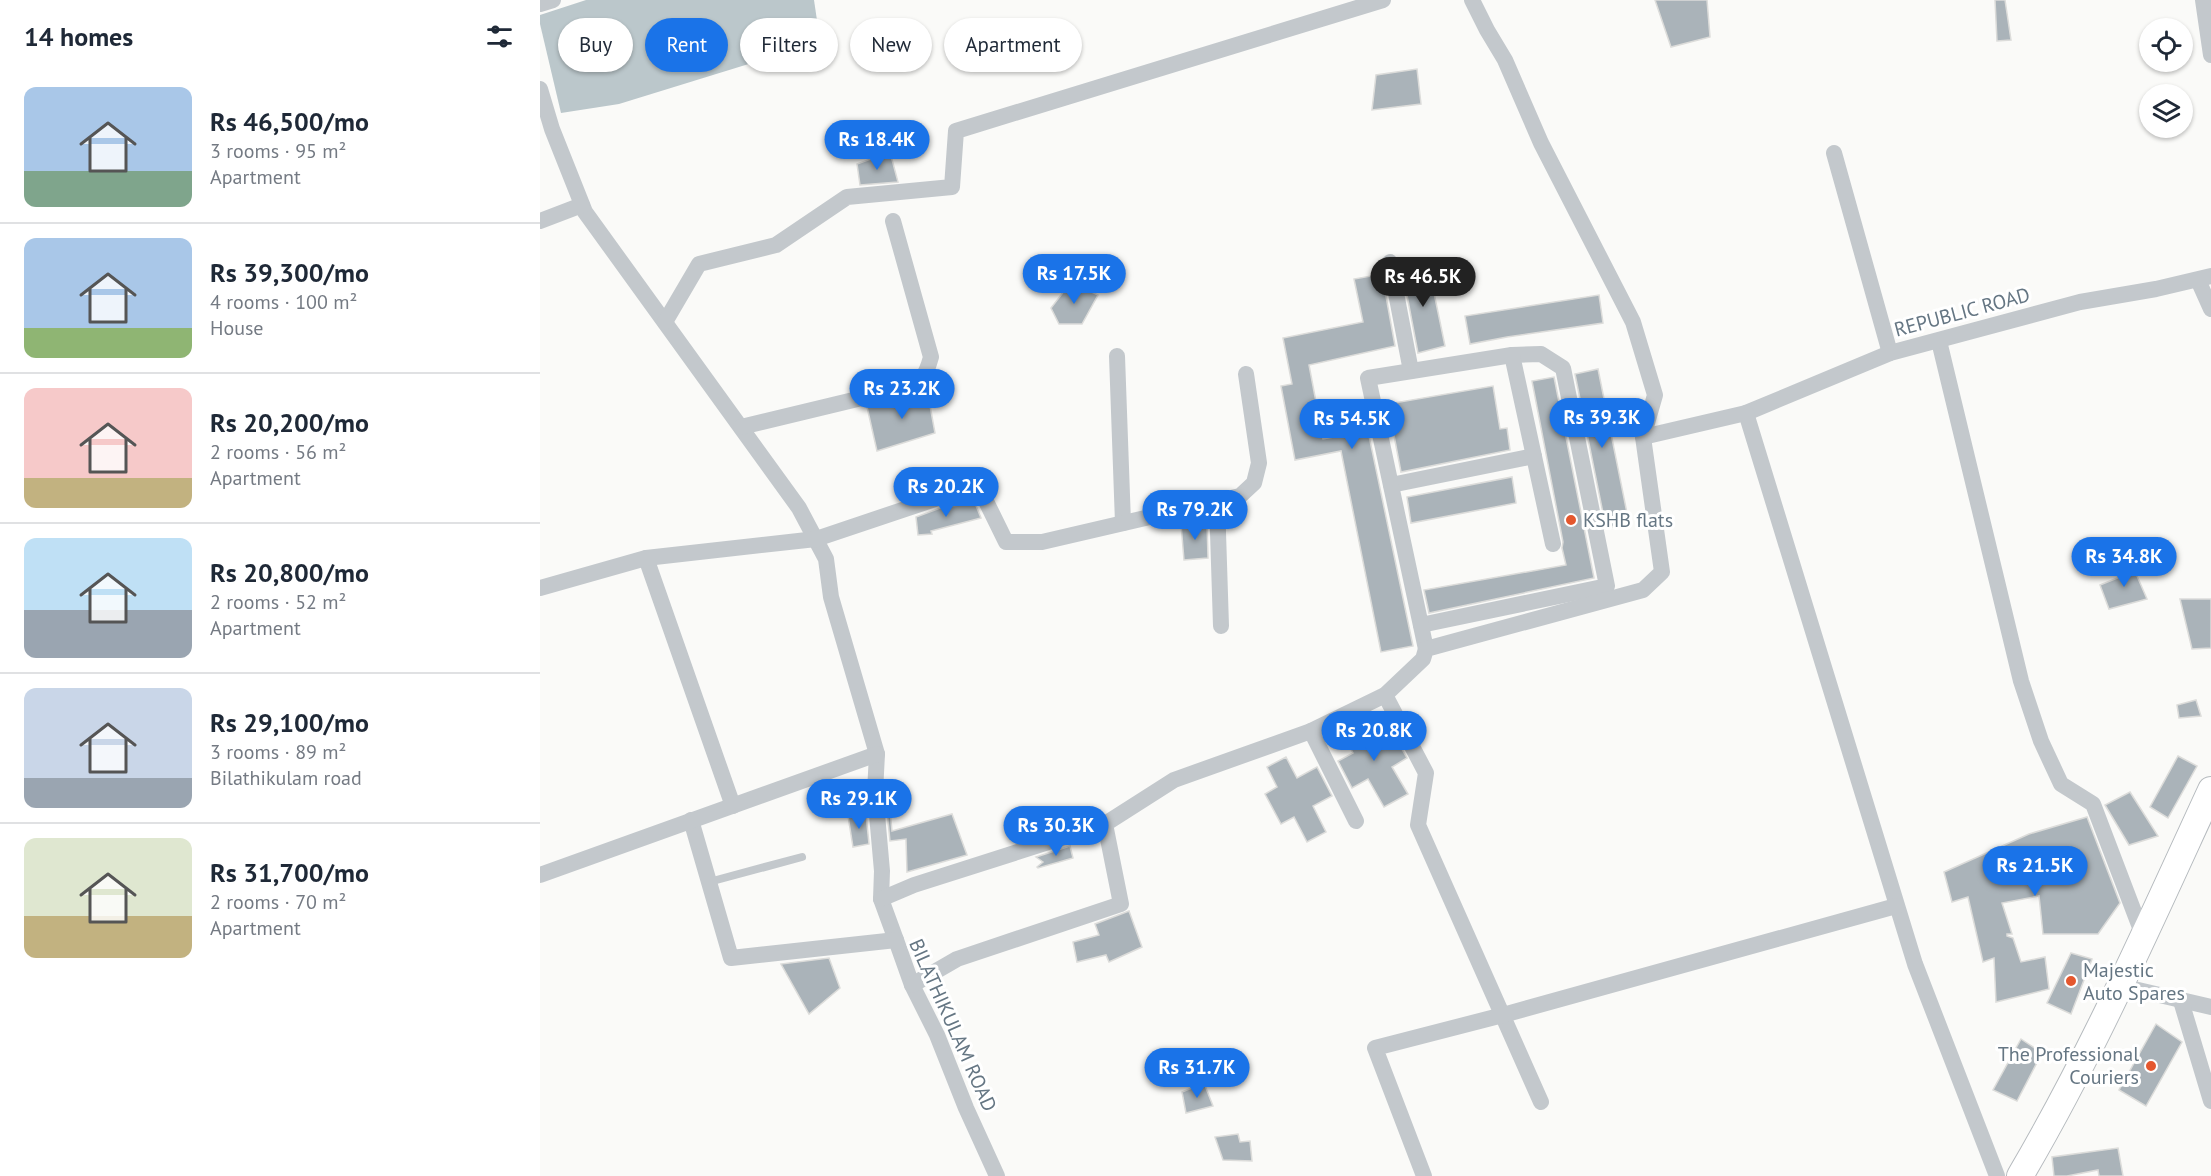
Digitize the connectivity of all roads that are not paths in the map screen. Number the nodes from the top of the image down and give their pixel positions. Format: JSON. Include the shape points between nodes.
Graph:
{"nodes":[{"id":1,"x":553,"y":0,"type":"edge"},
{"id":2,"x":1383,"y":0,"type":"edge"},
{"id":3,"x":1472,"y":0,"type":"edge"},
{"id":4,"x":2203,"y":0,"type":"edge"},
{"id":5,"x":540,"y":4,"type":"edge"},
{"id":6,"x":2211,"y":55,"type":"edge"},
{"id":7,"x":540,"y":89,"type":"edge"},
{"id":8,"x":1834,"y":153,"type":"dead end"},
{"id":9,"x":582,"y":205,"type":"junction"},
{"id":10,"x":540,"y":221,"type":"edge"},
{"id":11,"x":893,"y":221,"type":"dead end"},
{"id":12,"x":1390,"y":262,"type":"dead end"},
{"id":13,"x":2204,"y":278,"type":"edge"},
{"id":14,"x":2211,"y":309,"type":"edge"},
{"id":15,"x":665,"y":322,"type":"junction"},
{"id":16,"x":1939,"y":341,"type":"junction"},
{"id":17,"x":1890,"y":353,"type":"junction"},
{"id":18,"x":1512,"y":355,"type":"junction"},
{"id":19,"x":1117,"y":356,"type":"dead end"},
{"id":20,"x":1411,"y":371,"type":"junction"},
{"id":21,"x":1246,"y":374,"type":"dead end"},
{"id":22,"x":1746,"y":413,"type":"junction"},
{"id":23,"x":741,"y":427,"type":"junction"},
{"id":24,"x":1643,"y":437,"type":"junction"},
{"id":25,"x":1534,"y":456,"type":"junction"},
{"id":26,"x":1391,"y":485,"type":"junction"},
{"id":27,"x":1217,"y":501,"type":"junction"},
{"id":28,"x":1123,"y":523,"type":"junction"},
{"id":29,"x":816,"y":539,"type":"junction"},
{"id":30,"x":1553,"y":544,"type":"dead end"},
{"id":31,"x":646,"y":558,"type":"junction"},
{"id":32,"x":540,"y":588,"type":"edge"},
{"id":33,"x":1421,"y":625,"type":"junction"},
{"id":34,"x":1221,"y":626,"type":"dead end"},
{"id":35,"x":1426,"y":649,"type":"junction"},
{"id":36,"x":1385,"y":695,"type":"junction"},
{"id":37,"x":1311,"y":730,"type":"junction"},
{"id":38,"x":877,"y":754,"type":"junction"},
{"id":39,"x":2211,"y":790,"type":"edge"},
{"id":40,"x":733,"y":806,"type":"junction"},
{"id":41,"x":692,"y":820,"type":"junction"},
{"id":42,"x":1356,"y":821,"type":"dead end"},
{"id":43,"x":1105,"y":824,"type":"junction"},
{"id":44,"x":801,"y":857,"type":"dead end"},
{"id":45,"x":540,"y":875,"type":"edge"},
{"id":46,"x":709,"y":882,"type":"junction"},
{"id":47,"x":881,"y":899,"type":"junction"},
{"id":48,"x":1896,"y":906,"type":"junction"},
{"id":49,"x":2144,"y":938,"type":"junction"},
{"id":50,"x":896,"y":940,"type":"junction"},
{"id":51,"x":912,"y":985,"type":"junction"},
{"id":52,"x":2121,"y":986,"type":"junction"},
{"id":53,"x":2181,"y":1001,"type":"junction"},
{"id":54,"x":2211,"y":1007,"type":"edge"},
{"id":55,"x":1503,"y":1015,"type":"junction"},
{"id":56,"x":2211,"y":1101,"type":"edge"},
{"id":57,"x":1541,"y":1102,"type":"dead end"},
{"id":58,"x":997,"y":1176,"type":"edge"},
{"id":59,"x":1424,"y":1176,"type":"edge"},
{"id":60,"x":1997,"y":1176,"type":"edge"},
{"id":61,"x":2020,"y":1176,"type":"edge"}],
"edges":[{"from":1,"to":5,"type":"street"},
{"from":2,"to":15,"type":"street","via":[[956,132],[952,187],[848,197],[776,244],[699,264]]},
{"from":3,"to":24,"type":"street","via":[[1633,322],[1655,396]]},
{"from":4,"to":6,"type":"street"},
{"from":7,"to":9,"type":"street"},
{"from":8,"to":17,"type":"street"},
{"from":9,"to":10,"type":"street"},
{"from":9,"to":15,"type":"street"},
{"from":11,"to":23,"type":"street","via":[[931,357],[927,374],[917,383],[895,390]]},
{"from":12,"to":20,"type":"street"},
{"from":13,"to":14,"type":"street"},
{"from":13,"to":16,"type":"street","name":"REPUBLIC ROAD","via":[[2080,302]]},
{"from":15,"to":23,"type":"street"},
{"from":16,"to":17,"type":"street","name":"REPUBLIC ROAD"},
{"from":16,"to":49,"type":"street","via":[[2021,681],[2040,741],[2061,784],[2093,804]]},
{"from":17,"to":22,"type":"street","name":"REPUBLIC ROAD"},
{"from":18,"to":20,"type":"street"},
{"from":18,"to":25,"type":"street"},
{"from":18,"to":33,"type":"street","via":[[1541,354],[1563,368],[1607,586]]},
{"from":19,"to":28,"type":"street"},
{"from":20,"to":26,"type":"street","via":[[1368,378]]},
{"from":21,"to":27,"type":"street","via":[[1259,463],[1254,483],[1240,496]]},
{"from":22,"to":24,"type":"street","name":"REPUBLIC ROAD"},
{"from":22,"to":48,"type":"street"},
{"from":23,"to":29,"type":"street","via":[[799,508]]},
{"from":24,"to":35,"type":"street","via":[[1662,572],[1643,590]]},
{"from":25,"to":26,"type":"street"},
{"from":25,"to":30,"type":"street"},
{"from":26,"to":33,"type":"street"},
{"from":27,"to":28,"type":"street"},
{"from":27,"to":34,"type":"street"},
{"from":28,"to":29,"type":"street","via":[[1042,542],[1006,542],[981,491],[940,496]]},
{"from":29,"to":31,"type":"street"},
{"from":29,"to":38,"type":"street","via":[[826,559],[831,597]]},
{"from":31,"to":32,"type":"street"},
{"from":31,"to":40,"type":"street"},
{"from":33,"to":35,"type":"street"},
{"from":35,"to":36,"type":"street","via":[[1423,659]]},
{"from":36,"to":37,"type":"street"},
{"from":36,"to":55,"type":"street","via":[[1425,773],[1418,825]]},
{"from":37,"to":42,"type":"street"},
{"from":37,"to":43,"type":"street","via":[[1174,780]]},
{"from":38,"to":40,"type":"street"},
{"from":38,"to":47,"type":"street","via":[[875,792]]},
{"from":39,"to":49,"type":"main road"},
{"from":40,"to":41,"type":"street"},
{"from":41,"to":45,"type":"street"},
{"from":41,"to":46,"type":"street","name":"BILATHIKULAM ROAD"},
{"from":43,"to":47,"type":"street"},
{"from":43,"to":51,"type":"street","via":[[1121,904],[957,959]]},
{"from":44,"to":46,"type":"lane"},
{"from":46,"to":50,"type":"street","name":"BILATHIKULAM ROAD","via":[[731,958]]},
{"from":47,"to":50,"type":"street"},
{"from":48,"to":55,"type":"street"},
{"from":48,"to":60,"type":"street"},
{"from":49,"to":52,"type":"main road"},
{"from":50,"to":51,"type":"street","name":"BILATHIKULAM ROAD"},
{"from":51,"to":58,"type":"street","name":"BILATHIKULAM ROAD"},
{"from":52,"to":53,"type":"street"},
{"from":52,"to":61,"type":"main road"},
{"from":53,"to":54,"type":"street"},
{"from":53,"to":56,"type":"street"},
{"from":55,"to":57,"type":"street"},
{"from":55,"to":59,"type":"street","via":[[1375,1048]]}]}
